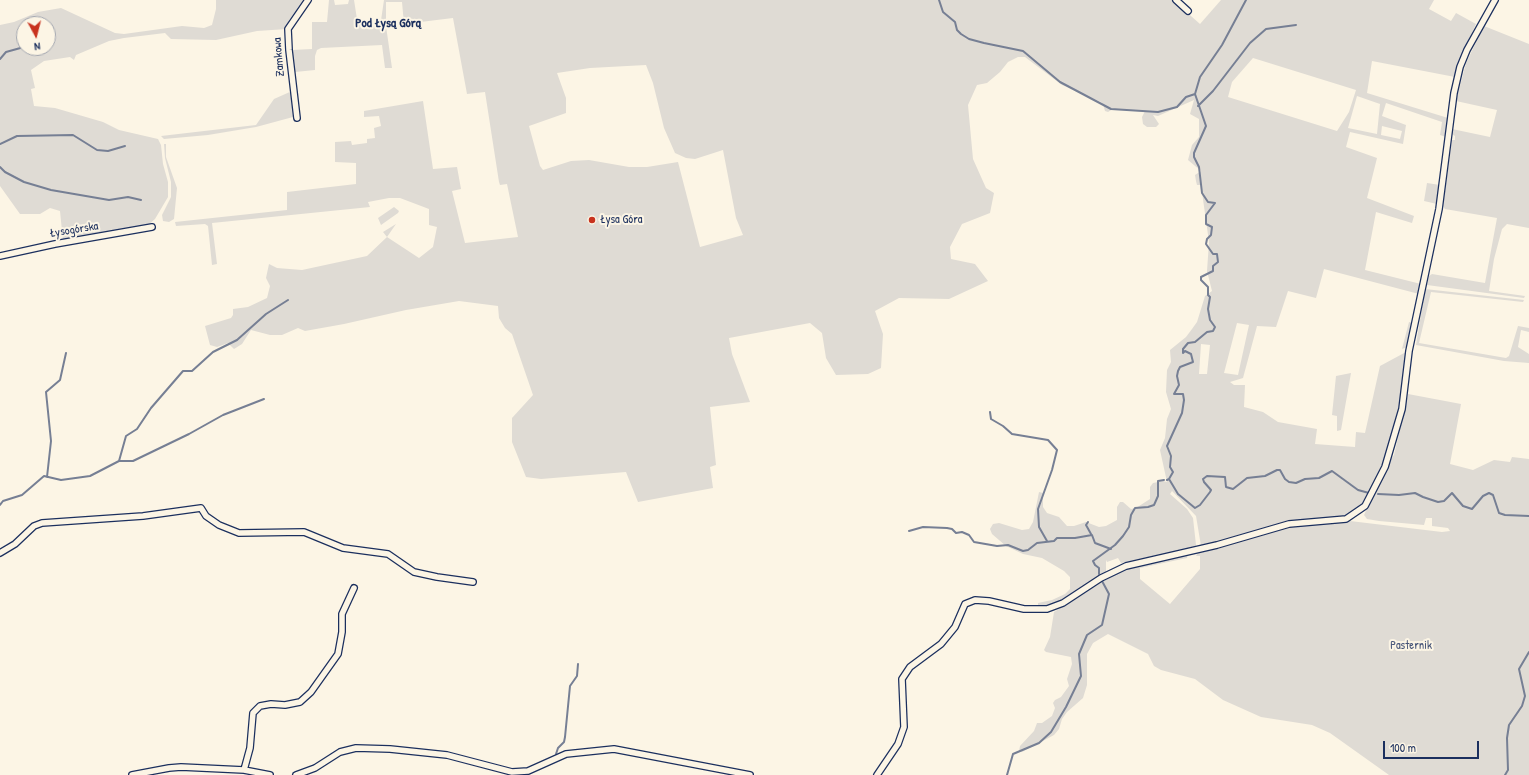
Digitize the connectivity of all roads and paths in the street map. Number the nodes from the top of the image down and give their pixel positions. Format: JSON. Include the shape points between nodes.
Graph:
{"nodes":[{"id":1,"x":308,"y":0,"type":"edge"},
{"id":2,"x":1176,"y":0,"type":"edge"},
{"id":3,"x":1495,"y":0,"type":"edge"},
{"id":4,"x":1188,"y":11,"type":"dead end"},
{"id":5,"x":296,"y":118,"type":"dead end"},
{"id":6,"x":152,"y":227,"type":"dead end"},
{"id":7,"x":0,"y":256,"type":"edge"},
{"id":8,"x":0,"y":554,"type":"edge"},
{"id":9,"x":473,"y":582,"type":"dead end"},
{"id":10,"x":354,"y":588,"type":"dead end"},
{"id":11,"x":244,"y":770,"type":"junction"},
{"id":12,"x":132,"y":775,"type":"edge"},
{"id":13,"x":270,"y":775,"type":"edge"},
{"id":14,"x":296,"y":775,"type":"edge"},
{"id":15,"x":750,"y":775,"type":"edge"},
{"id":16,"x":877,"y":775,"type":"edge"}],
"edges":[{"from":1,"to":5,"type":"street","name":"Zamkowa","via":[[288,29]]},
{"from":2,"to":4,"type":"street"},
{"from":3,"to":16,"type":"street","via":[[1460,67],[1454,93],[1439,209],[1409,351],[1402,409],[1385,467],[1365,506],[1346,519],[1289,524],[1217,545],[1126,566],[1100,578],[1063,603],[1047,609],[1024,609],[975,600],[965,604],[955,627],[941,644],[910,667],[902,679],[904,726],[898,744]]},
{"from":6,"to":7,"type":"street","name":"Łysogórska"},
{"from":8,"to":9,"type":"street","via":[[34,526],[42,523],[143,516],[200,508],[219,525],[239,533],[304,532],[343,548],[388,554],[414,572]]},
{"from":10,"to":11,"type":"street","via":[[342,614],[338,654],[311,692],[300,702],[260,706],[253,713],[250,748]]},
{"from":11,"to":12,"type":"street","via":[[181,767]]},
{"from":11,"to":13,"type":"street"},
{"from":14,"to":15,"type":"street","via":[[315,768],[340,752],[356,748],[447,755],[512,772],[528,771],[566,754],[614,749]]}]}
